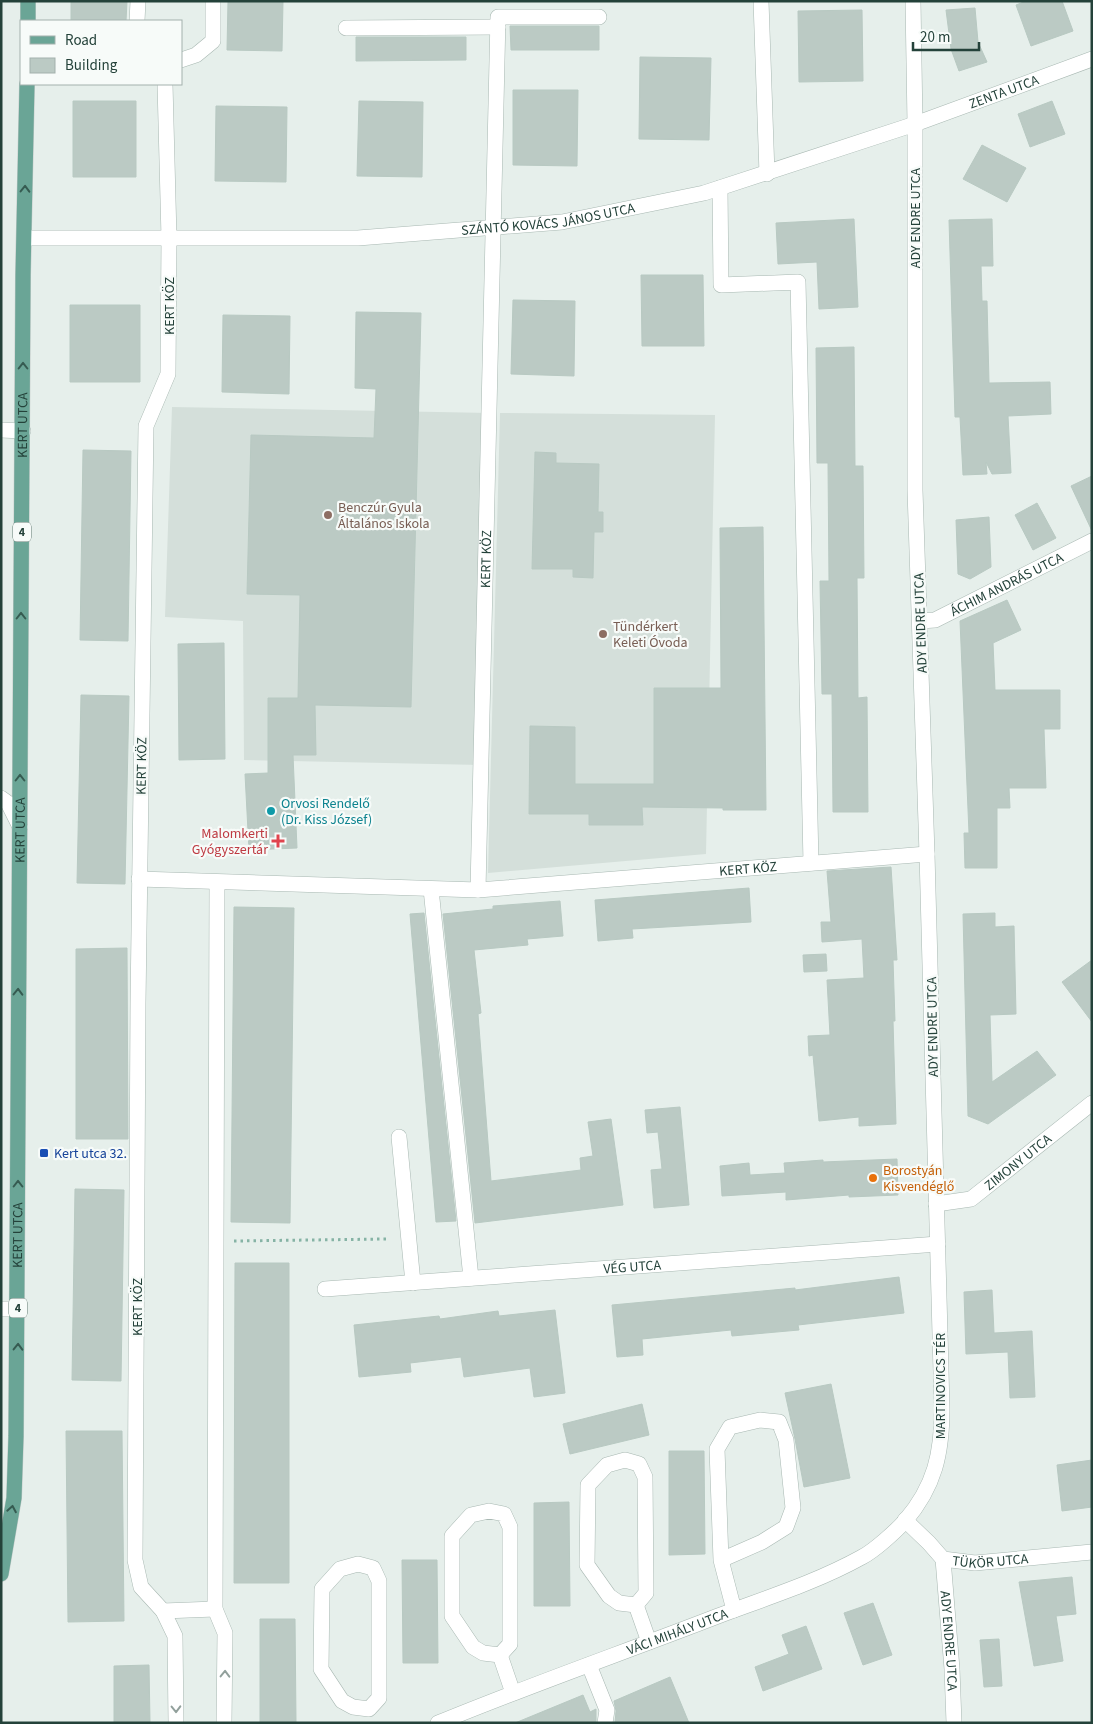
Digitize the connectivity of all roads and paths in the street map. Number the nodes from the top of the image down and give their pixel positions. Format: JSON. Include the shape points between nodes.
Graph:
{"nodes":[{"id":1,"x":28,"y":1,"type":"edge"},
{"id":2,"x":138,"y":1,"type":"edge"},
{"id":3,"x":213,"y":1,"type":"edge"},
{"id":4,"x":761,"y":1,"type":"edge"},
{"id":5,"x":913,"y":1,"type":"edge"},
{"id":6,"x":599,"y":17,"type":"dead end"},
{"id":7,"x":28,"y":20,"type":"edge"},
{"id":8,"x":137,"y":20,"type":"edge"},
{"id":9,"x":498,"y":27,"type":"junction"},
{"id":10,"x":346,"y":28,"type":"dead end"},
{"id":11,"x":1092,"y":59,"type":"edge"},
{"id":12,"x":182,"y":60,"type":"edge"},
{"id":13,"x":27,"y":85,"type":"edge"},
{"id":14,"x":165,"y":85,"type":"edge"},
{"id":15,"x":915,"y":124,"type":"junction"},
{"id":16,"x":767,"y":174,"type":"junction"},
{"id":17,"x":720,"y":188,"type":"junction"},
{"id":18,"x":494,"y":228,"type":"junction"},
{"id":19,"x":25,"y":238,"type":"junction"},
{"id":20,"x":169,"y":238,"type":"junction"},
{"id":21,"x":1,"y":430,"type":"edge"},
{"id":22,"x":23,"y":431,"type":"junction"},
{"id":23,"x":1092,"y":541,"type":"edge"},
{"id":24,"x":920,"y":621,"type":"junction"},
{"id":25,"x":1,"y":798,"type":"edge"},
{"id":26,"x":20,"y":827,"type":"junction"},
{"id":27,"x":927,"y":854,"type":"junction"},
{"id":28,"x":810,"y":863,"type":"junction"},
{"id":29,"x":139,"y":878,"type":"junction"},
{"id":30,"x":217,"y":882,"type":"junction"},
{"id":31,"x":431,"y":888,"type":"junction"},
{"id":32,"x":478,"y":890,"type":"junction"},
{"id":33,"x":1092,"y":1103,"type":"edge"},
{"id":34,"x":399,"y":1137,"type":"dead end"},
{"id":35,"x":936,"y":1204,"type":"junction"},
{"id":36,"x":386,"y":1239,"type":"dead end"},
{"id":37,"x":216,"y":1242,"type":"junction"},
{"id":38,"x":938,"y":1244,"type":"junction"},
{"id":39,"x":471,"y":1278,"type":"junction"},
{"id":40,"x":413,"y":1283,"type":"junction"},
{"id":41,"x":325,"y":1289,"type":"dead end"},
{"id":42,"x":1,"y":1309,"type":"edge"},
{"id":43,"x":18,"y":1309,"type":"junction"},
{"id":44,"x":905,"y":1520,"type":"junction"},
{"id":45,"x":1092,"y":1552,"type":"edge"},
{"id":46,"x":943,"y":1559,"type":"junction"},
{"id":47,"x":722,"y":1560,"type":"junction"},
{"id":48,"x":1,"y":1574,"type":"edge"},
{"id":49,"x":636,"y":1605,"type":"junction"},
{"id":50,"x":215,"y":1609,"type":"junction"},
{"id":51,"x":734,"y":1610,"type":"junction"},
{"id":52,"x":163,"y":1611,"type":"junction"},
{"id":53,"x":649,"y":1642,"type":"junction"},
{"id":54,"x":500,"y":1655,"type":"junction"},
{"id":55,"x":589,"y":1665,"type":"junction"},
{"id":56,"x":513,"y":1693,"type":"junction"},
{"id":57,"x":372,"y":1716,"type":"edge"},
{"id":58,"x":176,"y":1723,"type":"edge"},
{"id":59,"x":224,"y":1723,"type":"edge"},
{"id":60,"x":438,"y":1723,"type":"edge"},
{"id":61,"x":605,"y":1723,"type":"edge"},
{"id":62,"x":954,"y":1723,"type":"edge"}],
"edges":[{"from":1,"to":7,"type":"main road"},
{"from":2,"to":8,"type":"street"},
{"from":3,"to":12,"type":"street","via":[[213,41],[196,55]]},
{"from":4,"to":16,"type":"street"},
{"from":5,"to":15,"type":"street","name":"ADY ENDRE UTCA"},
{"from":6,"to":9,"type":"street","via":[[498,17]]},
{"from":9,"to":10,"type":"street"},
{"from":9,"to":18,"type":"street","name":"KERT KÖZ"},
{"from":11,"to":15,"type":"street","name":"ZENTA UTCA"},
{"from":19,"to":13,"type":"main road","name":"KERT UTCA","number":"4","one_way":true},
{"from":14,"to":20,"type":"street"},
{"from":15,"to":16,"type":"street","name":"SZÁNTÓ KOVÁCS JÁNOS UTCA"},
{"from":15,"to":24,"type":"street","name":"ADY ENDRE UTCA","via":[[915,490]]},
{"from":16,"to":17,"type":"street","name":"SZÁNTÓ KOVÁCS JÁNOS UTCA"},
{"from":17,"to":18,"type":"street","name":"SZÁNTÓ KOVÁCS JÁNOS UTCA","via":[[562,222]]},
{"from":17,"to":28,"type":"street","via":[[721,284],[798,282]]},
{"from":18,"to":20,"type":"street","name":"SZÁNTÓ KOVÁCS JÁNOS UTCA","via":[[358,238]]},
{"from":18,"to":32,"type":"street","name":"KERT KÖZ"},
{"from":19,"to":20,"type":"street","name":"SZÁNTÓ KOVÁCS JÁNOS UTCA"},
{"from":22,"to":19,"type":"main road","name":"KERT UTCA","number":"4","one_way":true},
{"from":20,"to":29,"type":"street","name":"KERT KÖZ","via":[[168,374],[146,426]]},
{"from":21,"to":22,"type":"street"},
{"from":26,"to":22,"type":"main road","name":"KERT UTCA","number":"4","one_way":true},
{"from":23,"to":24,"type":"street","name":"ÁCHIM ANDRÁS UTCA","via":[[935,620]]},
{"from":24,"to":27,"type":"street","name":"ADY ENDRE UTCA"},
{"from":25,"to":26,"type":"street","via":[[8,803]]},
{"from":43,"to":26,"type":"main road","name":"KERT UTCA","number":"4","one_way":true},
{"from":27,"to":28,"type":"street","name":"KERT KÖZ"},
{"from":27,"to":35,"type":"street","name":"ADY ENDRE UTCA"},
{"from":28,"to":32,"type":"street","name":"KERT KÖZ"},
{"from":29,"to":30,"type":"street","name":"KERT KÖZ"},
{"from":29,"to":52,"type":"street","name":"KERT KÖZ","via":[[135,1560],[141,1587]]},
{"from":30,"to":31,"type":"street","name":"KERT KÖZ"},
{"from":30,"to":37,"type":"street"},
{"from":31,"to":32,"type":"street","name":"KERT KÖZ"},
{"from":31,"to":39,"type":"street"},
{"from":33,"to":35,"type":"street","name":"ZIMONY UTCA","via":[[971,1199]]},
{"from":34,"to":40,"type":"street"},
{"from":35,"to":38,"type":"street","name":"ADY ENDRE UTCA"},
{"from":36,"to":37,"type":"path"},
{"from":37,"to":50,"type":"street"},
{"from":38,"to":39,"type":"street","name":"VÉG UTCA"},
{"from":38,"to":44,"type":"street","name":"MARTINOVICS TÉR","via":[[942,1434],[934,1475]]},
{"from":39,"to":40,"type":"street","name":"VÉG UTCA"},
{"from":40,"to":41,"type":"street","name":"VÉG UTCA"},
{"from":42,"to":43,"type":"street"},
{"from":48,"to":43,"type":"main road","name":"KERT UTCA","number":"4","one_way":true,"via":[[14,1498]]},
{"from":44,"to":46,"type":"street","name":"TÜKÖR UTCA"},
{"from":44,"to":51,"type":"street","name":"VÁCI MIHÁLY UTCA","via":[[864,1557]]},
{"from":45,"to":46,"type":"street","name":"TÜKÖR UTCA","via":[[974,1563]]},
{"from":46,"to":62,"type":"street","name":"ADY ENDRE UTCA"},
{"from":47,"to":47,"type":"street","via":[[717,1449],[730,1427],[760,1420],[779,1422],[786,1440],[793,1508],[786,1527]]},
{"from":47,"to":51,"type":"street"},
{"from":49,"to":49,"type":"street","via":[[646,1594],[645,1477],[639,1464],[625,1460],[607,1465],[588,1485],[588,1565],[609,1596],[619,1603]]},
{"from":49,"to":53,"type":"street"},
{"from":50,"to":52,"type":"street"},
{"from":59,"to":50,"type":"street","one_way":true,"via":[[225,1633]]},
{"from":51,"to":53,"type":"street","name":"VÁCI MIHÁLY UTCA"},
{"from":52,"to":58,"type":"street","name":"KERT KÖZ","one_way":true,"via":[[175,1636]]},
{"from":53,"to":55,"type":"street","name":"VÁCI MIHÁLY UTCA"},
{"from":54,"to":54,"type":"street","via":[[510,1644],[510,1527],[504,1514],[489,1511],[471,1515],[452,1536],[452,1616],[473,1647],[483,1653]]},
{"from":54,"to":56,"type":"street"},
{"from":55,"to":56,"type":"street","name":"VÁCI MIHÁLY UTCA"},
{"from":55,"to":61,"type":"street","via":[[607,1710]]},
{"from":56,"to":60,"type":"street","name":"VÁCI MIHÁLY UTCA"},
{"from":57,"to":57,"type":"street","via":[[379,1698],[379,1581],[373,1568],[358,1564],[340,1569],[322,1589],[321,1670],[342,1700]]}]}
